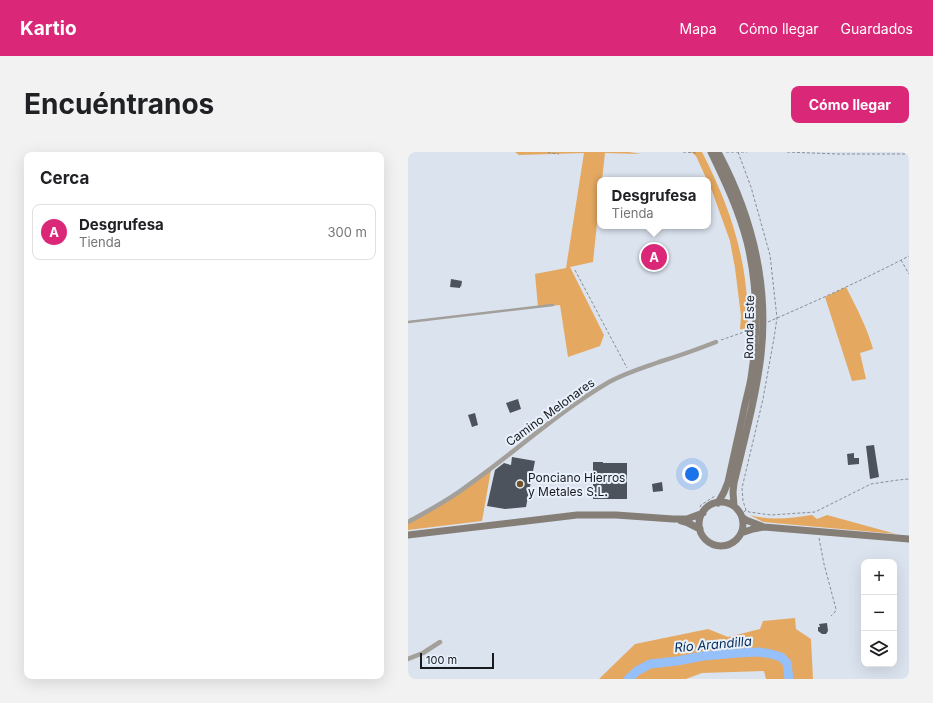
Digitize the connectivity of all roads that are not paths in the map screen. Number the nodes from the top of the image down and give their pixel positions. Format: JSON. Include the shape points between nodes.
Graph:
{"nodes":[{"id":1,"x":711,"y":152,"type":"edge"},
{"id":2,"x":718,"y":152,"type":"edge"},
{"id":3,"x":554,"y":305,"type":"dead end"},
{"id":4,"x":408,"y":322,"type":"edge"},
{"id":5,"x":716,"y":342,"type":"road end"},
{"id":6,"x":718,"y":503,"type":"junction"},
{"id":7,"x":734,"y":506,"type":"junction"},
{"id":8,"x":701,"y":514,"type":"junction"},
{"id":9,"x":741,"y":515,"type":"junction"},
{"id":10,"x":673,"y":519,"type":"junction"},
{"id":11,"x":408,"y":522,"type":"edge"},
{"id":12,"x":764,"y":527,"type":"junction"},
{"id":13,"x":700,"y":529,"type":"junction"},
{"id":14,"x":741,"y":533,"type":"junction"},
{"id":15,"x":408,"y":535,"type":"edge"},
{"id":16,"x":909,"y":540,"type":"edge"},
{"id":17,"x":440,"y":642,"type":"dead end"},
{"id":18,"x":408,"y":659,"type":"edge"}],
"edges":[{"from":1,"to":6,"type":"main road","name":"Ronda Este","via":[[724,178],[747,241],[756,310],[750,379],[728,482]]},
{"from":2,"to":7,"type":"main road","name":"Ronda Este","via":[[729,172],[749,226],[761,285],[761,354],[732,492]]},
{"from":3,"to":4,"type":"lane"},
{"from":5,"to":11,"type":"street","name":"Camino Melonares","via":[[610,381],[551,421],[468,486]]},
{"from":6,"to":7,"type":"main road"},
{"from":6,"to":8,"type":"main road","via":[[712,504]]},
{"from":7,"to":9,"type":"main road"},
{"from":8,"to":10,"type":"main road"},
{"from":8,"to":13,"type":"main road"},
{"from":9,"to":12,"type":"main road","via":[[746,520]]},
{"from":9,"to":14,"type":"main road"},
{"from":10,"to":13,"type":"main road"},
{"from":10,"to":15,"type":"main road","via":[[586,515]]},
{"from":12,"to":14,"type":"main road"},
{"from":12,"to":16,"type":"main road"},
{"from":13,"to":14,"type":"main road","via":[[702,535],[711,543],[722,546],[734,542]]},
{"from":17,"to":18,"type":"street"}]}
